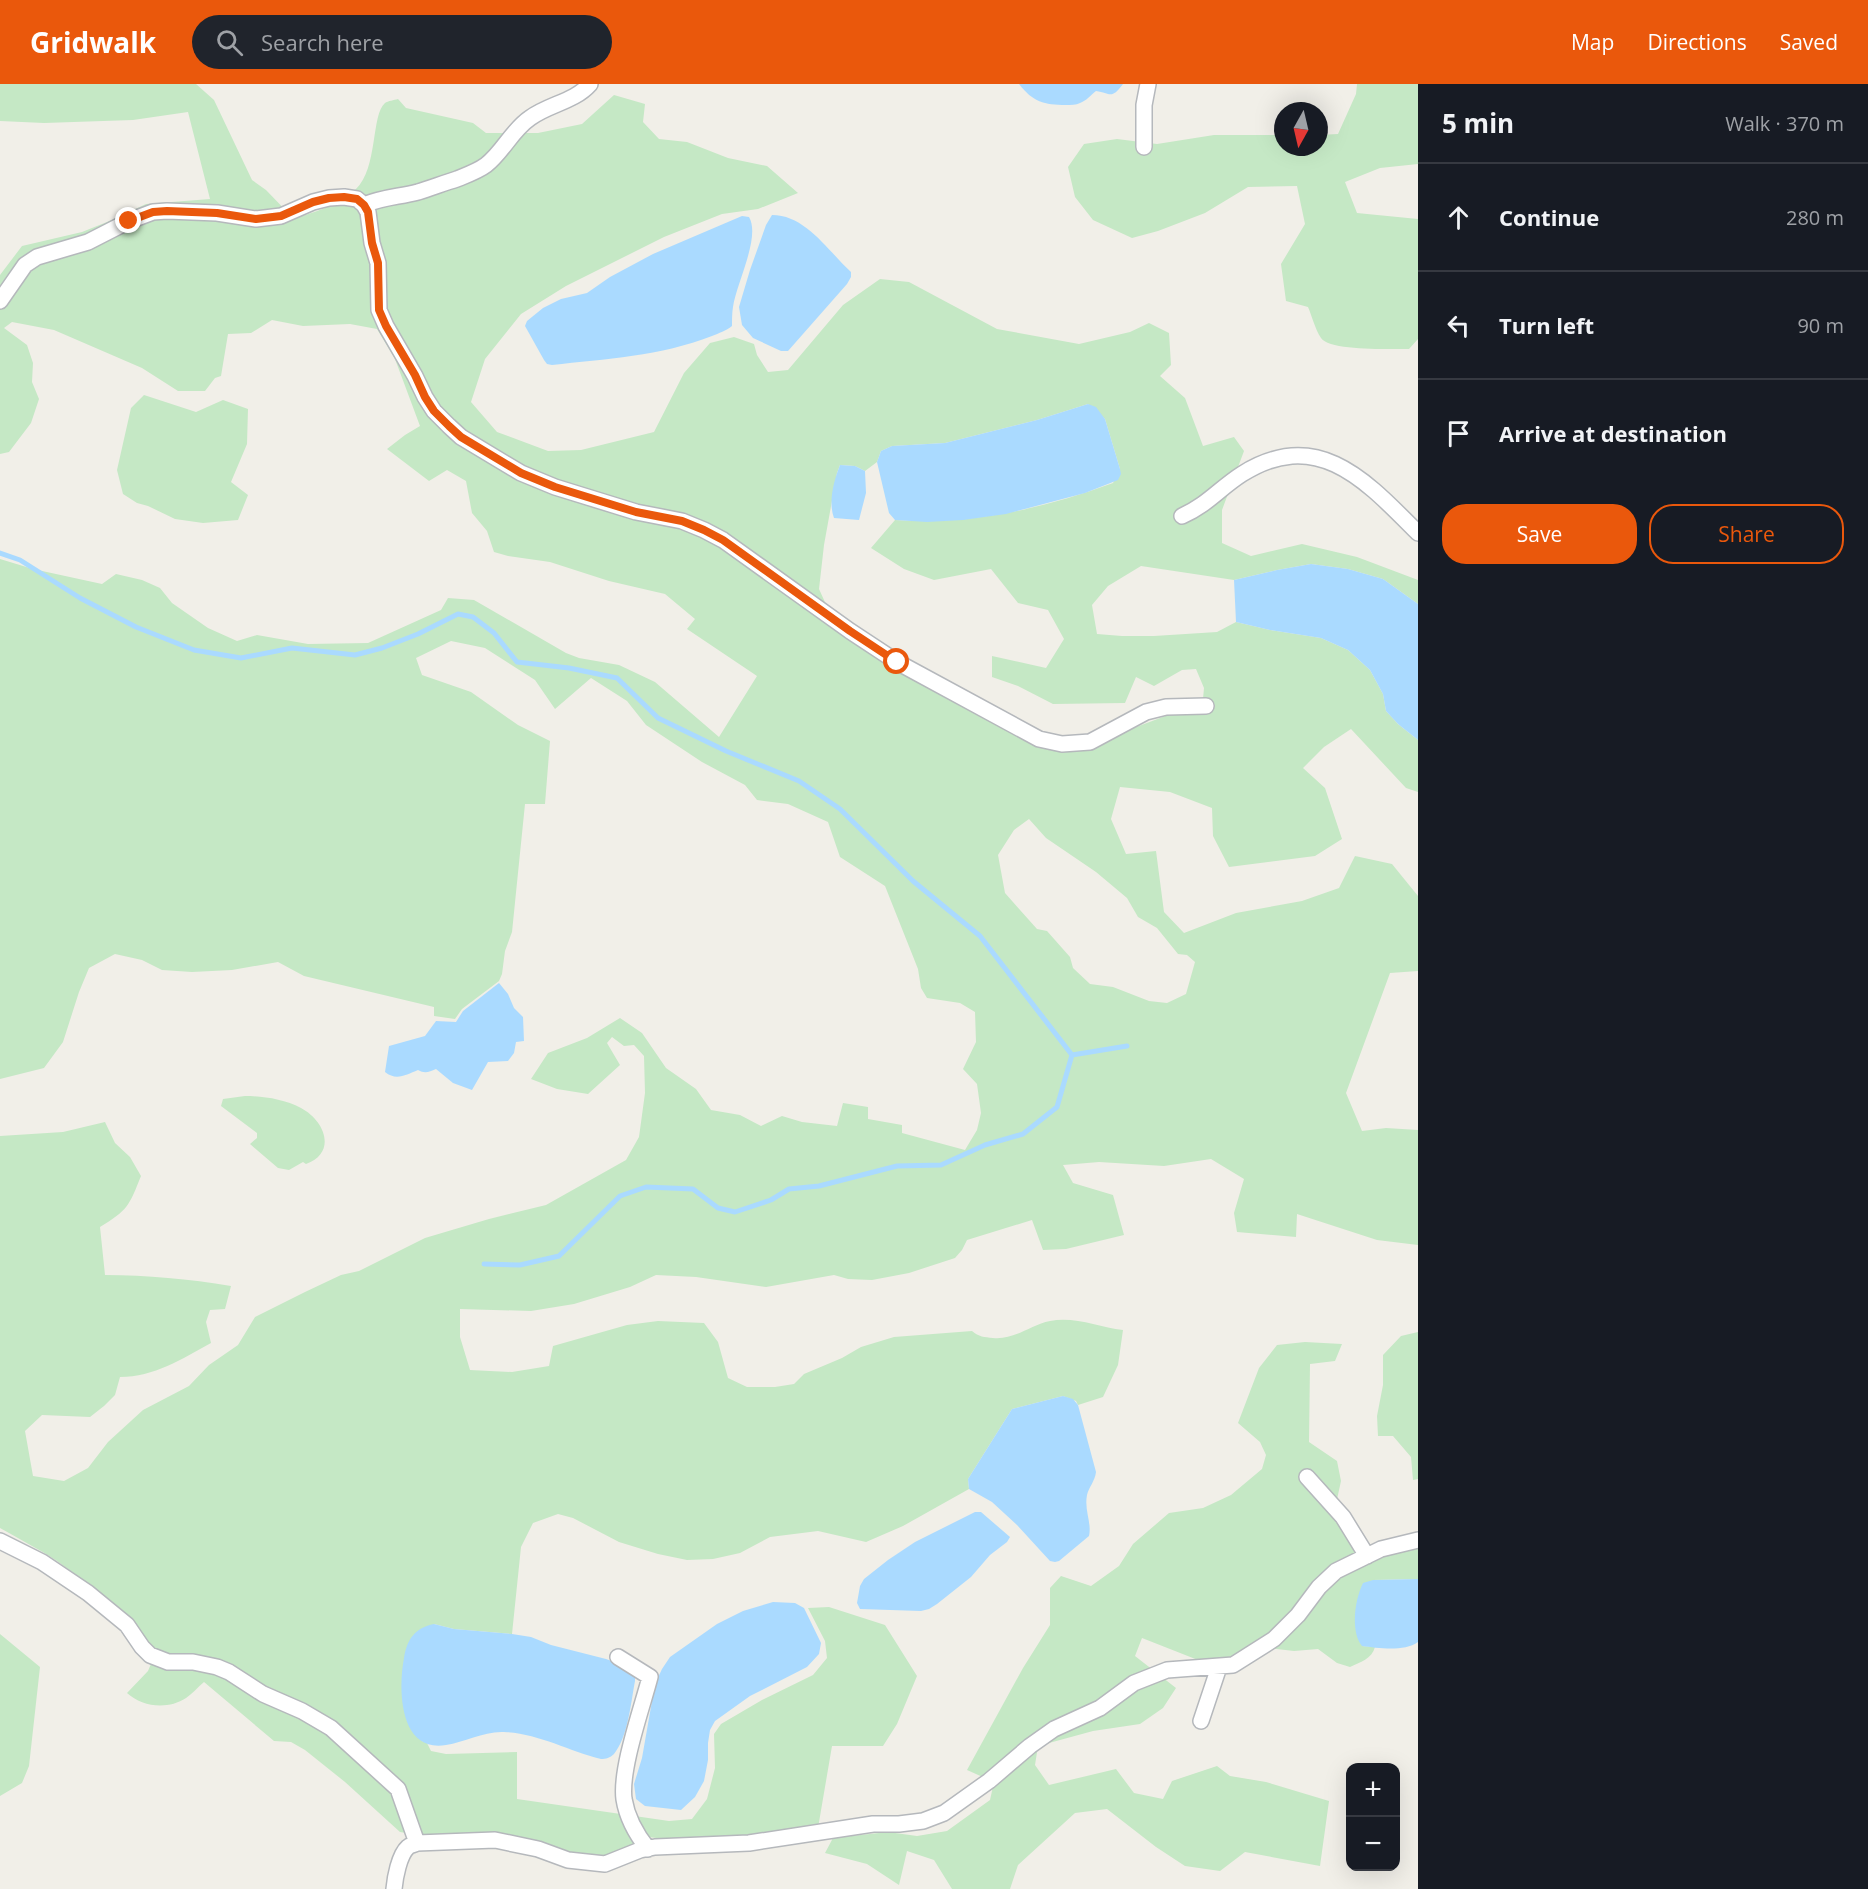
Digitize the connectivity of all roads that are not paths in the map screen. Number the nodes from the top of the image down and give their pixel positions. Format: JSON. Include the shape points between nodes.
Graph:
{"nodes":[{"id":1,"x":590,"y":84,"type":"edge"},
{"id":2,"x":1148,"y":84,"type":"edge"},
{"id":3,"x":1144,"y":147,"type":"dead end"},
{"id":4,"x":364,"y":205,"type":"junction"},
{"id":5,"x":0,"y":301,"type":"edge"},
{"id":6,"x":1182,"y":516,"type":"dead end"},
{"id":7,"x":1418,"y":533,"type":"edge"},
{"id":8,"x":1206,"y":706,"type":"dead end"},
{"id":9,"x":1307,"y":1477,"type":"dead end"},
{"id":10,"x":1418,"y":1540,"type":"edge"},
{"id":11,"x":0,"y":1541,"type":"edge"},
{"id":12,"x":1367,"y":1556,"type":"junction"},
{"id":13,"x":618,"y":1657,"type":"dead end"},
{"id":14,"x":1219,"y":1668,"type":"junction"},
{"id":15,"x":1201,"y":1721,"type":"dead end"},
{"id":16,"x":417,"y":1843,"type":"junction"},
{"id":17,"x":648,"y":1849,"type":"junction"},
{"id":18,"x":393,"y":1889,"type":"edge"}],
"edges":[{"from":1,"to":4,"type":"street","via":[[578,95],[528,119],[477,170],[417,192]]},
{"from":2,"to":3,"type":"street"},
{"from":4,"to":5,"type":"street","via":[[357,199],[329,198],[281,216],[256,219],[153,212],[88,242],[37,257],[25,265]]},
{"from":4,"to":8,"type":"street","via":[[378,263],[379,310],[434,411],[461,437],[521,473],[555,487],[704,530],[897,662],[1039,739],[1062,744],[1090,742],[1146,712]]},
{"from":6,"to":7,"type":"street","via":[[1198,509],[1259,464],[1303,455],[1341,466],[1359,478]]},
{"from":9,"to":12,"type":"street","via":[[1343,1517]]},
{"from":10,"to":12,"type":"street"},
{"from":11,"to":16,"type":"street","via":[[42,1562],[88,1593],[127,1625],[150,1655],[168,1662],[217,1666],[331,1728],[398,1789]]},
{"from":12,"to":14,"type":"street","via":[[1336,1571],[1274,1639],[1233,1665]]},
{"from":13,"to":17,"type":"street","via":[[651,1677],[628,1759],[624,1790],[630,1822]]},
{"from":14,"to":15,"type":"street"},
{"from":14,"to":17,"type":"street","via":[[1167,1670],[1134,1683],[1100,1708],[1030,1746],[944,1814],[923,1821],[873,1824],[749,1844]]},
{"from":16,"to":17,"type":"street","via":[[495,1840],[568,1860],[605,1864]]},
{"from":16,"to":18,"type":"street","via":[[408,1847]]}]}
